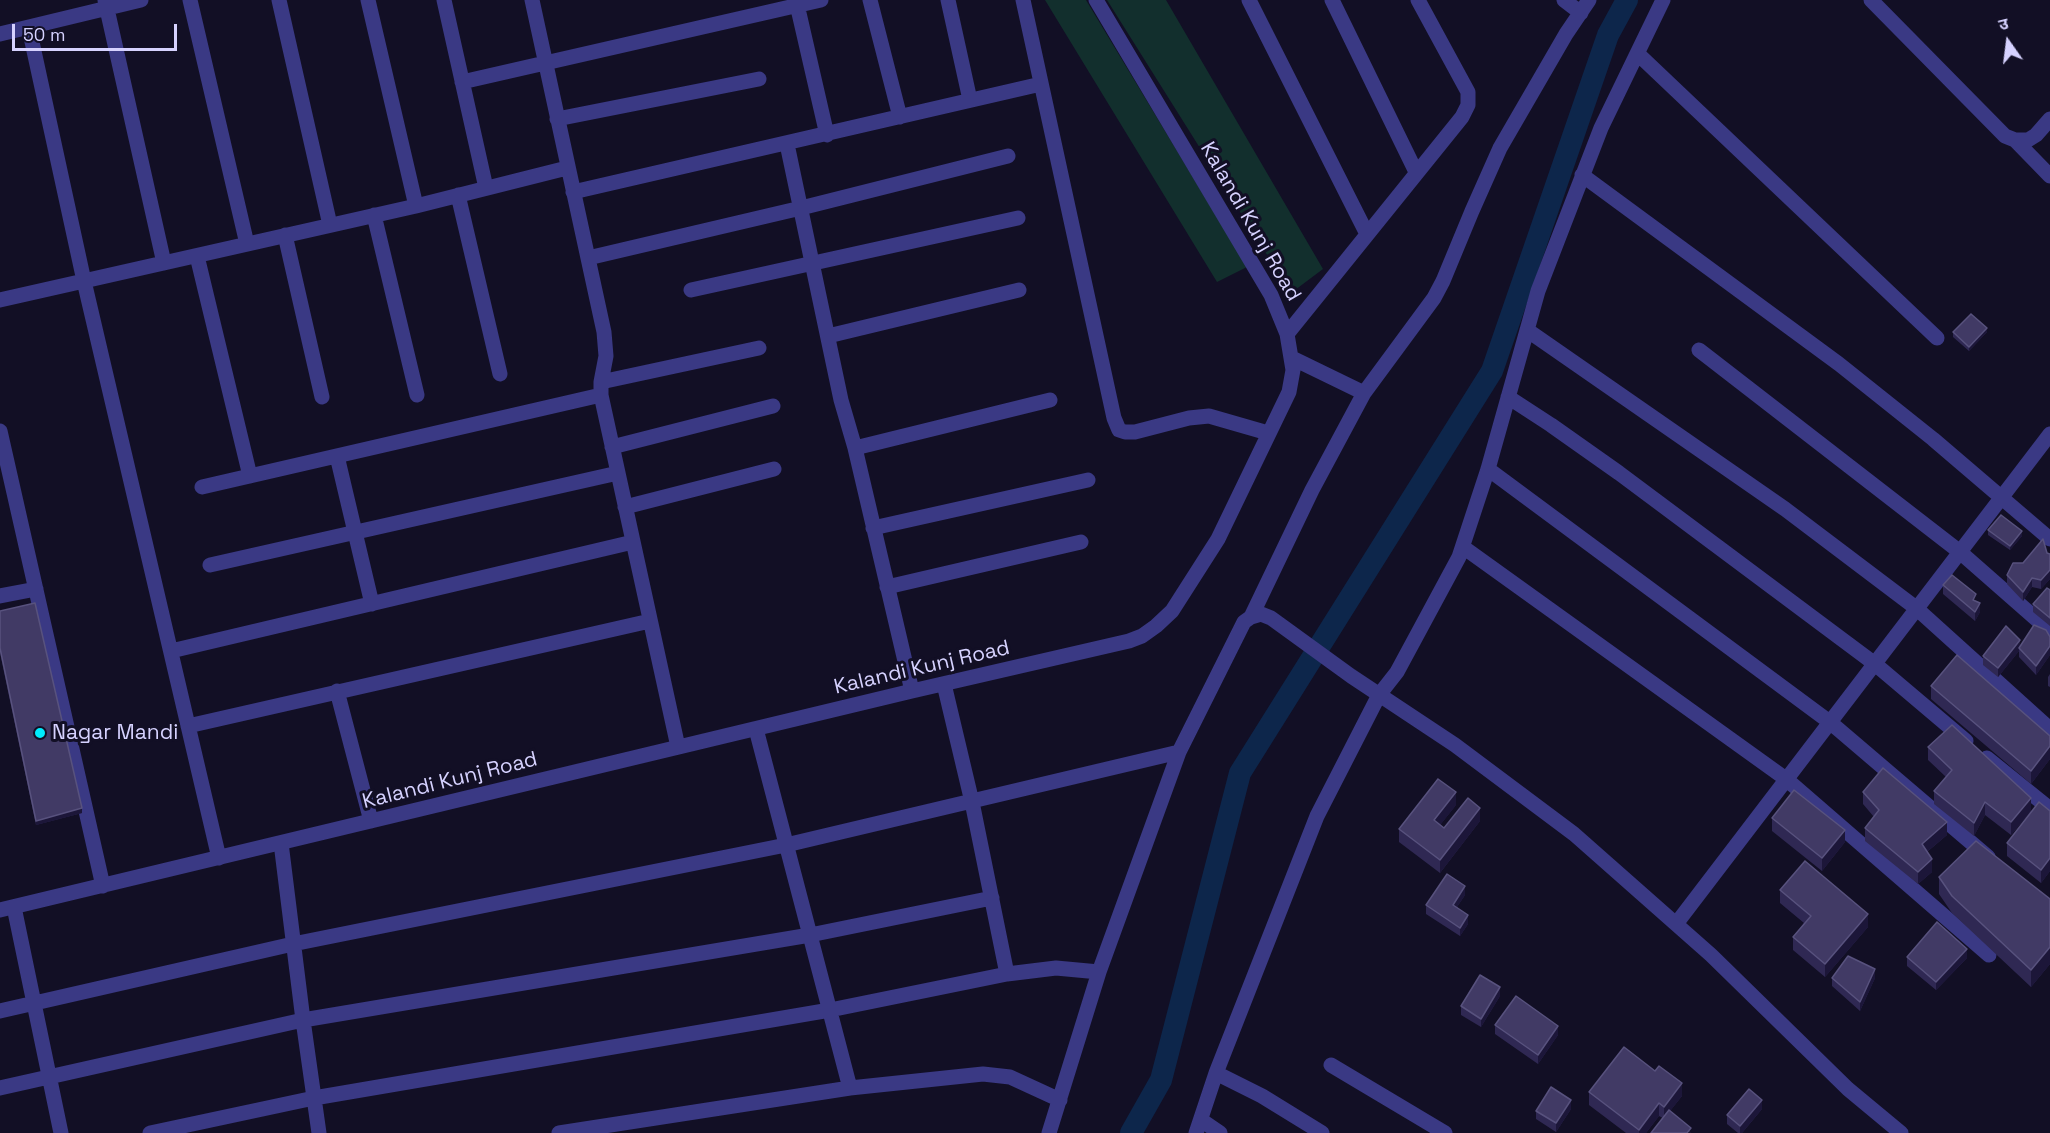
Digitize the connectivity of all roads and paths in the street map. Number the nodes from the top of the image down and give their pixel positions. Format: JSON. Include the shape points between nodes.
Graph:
{"nodes":[{"id":1,"x":141,"y":0,"type":"edge"},
{"id":2,"x":190,"y":0,"type":"edge"},
{"id":3,"x":279,"y":0,"type":"edge"},
{"id":4,"x":368,"y":0,"type":"edge"},
{"id":5,"x":444,"y":0,"type":"edge"},
{"id":6,"x":532,"y":0,"type":"edge"},
{"id":7,"x":821,"y":0,"type":"edge"},
{"id":8,"x":870,"y":0,"type":"edge"},
{"id":9,"x":948,"y":0,"type":"edge"},
{"id":10,"x":1023,"y":0,"type":"edge"},
{"id":11,"x":1096,"y":0,"type":"edge"},
{"id":12,"x":1249,"y":0,"type":"edge"},
{"id":13,"x":1332,"y":0,"type":"edge"},
{"id":14,"x":1418,"y":0,"type":"edge"},
{"id":15,"x":1564,"y":0,"type":"edge"},
{"id":16,"x":1663,"y":0,"type":"edge"},
{"id":17,"x":1871,"y":0,"type":"edge"},
{"id":18,"x":797,"y":3,"type":"edge"},
{"id":19,"x":106,"y":4,"type":"edge"},
{"id":20,"x":1585,"y":6,"type":"edge"},
{"id":21,"x":29,"y":27,"type":"junction"},
{"id":22,"x":0,"y":34,"type":"edge"},
{"id":23,"x":1638,"y":54,"type":"junction"},
{"id":24,"x":545,"y":63,"type":"junction"},
{"id":25,"x":759,"y":79,"type":"dead end"},
{"id":26,"x":462,"y":82,"type":"junction"},
{"id":27,"x":1041,"y":84,"type":"junction"},
{"id":28,"x":970,"y":100,"type":"junction"},
{"id":29,"x":900,"y":117,"type":"junction"},
{"id":30,"x":557,"y":118,"type":"junction"},
{"id":31,"x":2050,"y":119,"type":"edge"},
{"id":32,"x":827,"y":135,"type":"junction"},
{"id":33,"x":2015,"y":140,"type":"junction"},
{"id":34,"x":787,"y":144,"type":"junction"},
{"id":35,"x":1008,"y":156,"type":"dead end"},
{"id":36,"x":567,"y":168,"type":"junction"},
{"id":37,"x":1416,"y":172,"type":"junction"},
{"id":38,"x":1582,"y":175,"type":"junction"},
{"id":39,"x":2050,"y":176,"type":"edge"},
{"id":40,"x":486,"y":188,"type":"junction"},
{"id":41,"x":573,"y":192,"type":"junction"},
{"id":42,"x":458,"y":195,"type":"junction"},
{"id":43,"x":416,"y":206,"type":"junction"},
{"id":44,"x":801,"y":208,"type":"junction"},
{"id":45,"x":374,"y":215,"type":"junction"},
{"id":46,"x":1018,"y":218,"type":"dead end"},
{"id":47,"x":330,"y":225,"type":"junction"},
{"id":48,"x":1367,"y":234,"type":"junction"},
{"id":49,"x":285,"y":235,"type":"junction"},
{"id":50,"x":247,"y":244,"type":"junction"},
{"id":51,"x":197,"y":256,"type":"junction"},
{"id":52,"x":588,"y":258,"type":"junction"},
{"id":53,"x":164,"y":263,"type":"junction"},
{"id":54,"x":813,"y":264,"type":"junction"},
{"id":55,"x":84,"y":281,"type":"junction"},
{"id":56,"x":690,"y":290,"type":"dead end"},
{"id":57,"x":1019,"y":290,"type":"dead end"},
{"id":58,"x":0,"y":300,"type":"edge"},
{"id":59,"x":1527,"y":330,"type":"junction"},
{"id":60,"x":1287,"y":333,"type":"junction"},
{"id":61,"x":828,"y":336,"type":"junction"},
{"id":62,"x":1937,"y":338,"type":"dead end"},
{"id":63,"x":759,"y":348,"type":"dead end"},
{"id":64,"x":1699,"y":350,"type":"dead end"},
{"id":65,"x":1292,"y":358,"type":"junction"},
{"id":66,"x":500,"y":374,"type":"dead end"},
{"id":67,"x":601,"y":389,"type":"junction"},
{"id":68,"x":1364,"y":393,"type":"junction"},
{"id":69,"x":417,"y":395,"type":"dead end"},
{"id":70,"x":322,"y":397,"type":"dead end"},
{"id":71,"x":1508,"y":397,"type":"junction"},
{"id":72,"x":1050,"y":400,"type":"dead end"},
{"id":73,"x":773,"y":406,"type":"dead end"},
{"id":74,"x":0,"y":432,"type":"edge"},
{"id":75,"x":1268,"y":433,"type":"junction"},
{"id":76,"x":2050,"y":434,"type":"edge"},
{"id":77,"x":612,"y":447,"type":"junction"},
{"id":78,"x":855,"y":448,"type":"junction"},
{"id":79,"x":337,"y":456,"type":"junction"},
{"id":80,"x":774,"y":469,"type":"dead end"},
{"id":81,"x":1488,"y":469,"type":"junction"},
{"id":82,"x":618,"y":473,"type":"junction"},
{"id":83,"x":250,"y":476,"type":"junction"},
{"id":84,"x":1088,"y":480,"type":"dead end"},
{"id":85,"x":202,"y":487,"type":"dead end"},
{"id":86,"x":2002,"y":498,"type":"junction"},
{"id":87,"x":625,"y":507,"type":"junction"},
{"id":88,"x":873,"y":528,"type":"junction"},
{"id":89,"x":355,"y":532,"type":"junction"},
{"id":90,"x":2050,"y":539,"type":"edge"},
{"id":91,"x":633,"y":542,"type":"junction"},
{"id":92,"x":1081,"y":542,"type":"dead end"},
{"id":93,"x":1463,"y":547,"type":"junction"},
{"id":94,"x":1960,"y":552,"type":"junction"},
{"id":95,"x":210,"y":566,"type":"dead end"},
{"id":96,"x":887,"y":587,"type":"junction"},
{"id":97,"x":36,"y":589,"type":"junction"},
{"id":98,"x":0,"y":596,"type":"edge"},
{"id":99,"x":372,"y":604,"type":"junction"},
{"id":100,"x":1916,"y":608,"type":"junction"},
{"id":101,"x":1251,"y":617,"type":"junction"},
{"id":102,"x":650,"y":621,"type":"junction"},
{"id":103,"x":2050,"y":631,"type":"edge"},
{"id":104,"x":171,"y":651,"type":"junction"},
{"id":105,"x":1875,"y":664,"type":"junction"},
{"id":106,"x":944,"y":684,"type":"junction"},
{"id":107,"x":337,"y":691,"type":"junction"},
{"id":108,"x":912,"y":691,"type":"junction"},
{"id":109,"x":1379,"y":695,"type":"junction"},
{"id":110,"x":1831,"y":723,"type":"junction"},
{"id":111,"x":188,"y":726,"type":"junction"},
{"id":112,"x":756,"y":729,"type":"junction"},
{"id":113,"x":2050,"y":729,"type":"edge"},
{"id":114,"x":678,"y":747,"type":"junction"},
{"id":115,"x":1179,"y":752,"type":"junction"},
{"id":116,"x":1786,"y":779,"type":"junction"},
{"id":117,"x":972,"y":802,"type":"junction"},
{"id":118,"x":2050,"y":808,"type":"edge"},
{"id":119,"x":370,"y":821,"type":"junction"},
{"id":120,"x":281,"y":843,"type":"junction"},
{"id":121,"x":786,"y":845,"type":"junction"},
{"id":122,"x":219,"y":858,"type":"junction"},
{"id":123,"x":1996,"y":863,"type":"edge"},
{"id":124,"x":103,"y":886,"type":"junction"},
{"id":125,"x":992,"y":898,"type":"junction"},
{"id":126,"x":7,"y":908,"type":"edge"},
{"id":127,"x":1676,"y":924,"type":"junction"},
{"id":128,"x":810,"y":934,"type":"junction"},
{"id":129,"x":293,"y":944,"type":"junction"},
{"id":130,"x":1989,"y":955,"type":"dead end"},
{"id":131,"x":1099,"y":972,"type":"junction"},
{"id":132,"x":1007,"y":974,"type":"junction"},
{"id":133,"x":34,"y":1003,"type":"junction"},
{"id":134,"x":830,"y":1010,"type":"junction"},
{"id":135,"x":0,"y":1011,"type":"edge"},
{"id":136,"x":303,"y":1020,"type":"junction"},
{"id":137,"x":1331,"y":1065,"type":"dead end"},
{"id":138,"x":1216,"y":1073,"type":"junction"},
{"id":139,"x":49,"y":1077,"type":"junction"},
{"id":140,"x":0,"y":1088,"type":"edge"},
{"id":141,"x":850,"y":1088,"type":"junction"},
{"id":142,"x":314,"y":1098,"type":"junction"},
{"id":143,"x":1060,"y":1100,"type":"junction"},
{"id":144,"x":1198,"y":1126,"type":"edge"},
{"id":145,"x":61,"y":1133,"type":"edge"},
{"id":146,"x":150,"y":1133,"type":"edge"},
{"id":147,"x":319,"y":1133,"type":"edge"},
{"id":148,"x":559,"y":1133,"type":"edge"},
{"id":149,"x":1049,"y":1133,"type":"edge"},
{"id":150,"x":1220,"y":1133,"type":"edge"},
{"id":151,"x":1322,"y":1133,"type":"edge"},
{"id":152,"x":1445,"y":1133,"type":"edge"},
{"id":153,"x":1901,"y":1133,"type":"edge"}],
"edges":[{"from":1,"to":19,"type":"street"},
{"from":2,"to":50,"type":"street"},
{"from":3,"to":47,"type":"street"},
{"from":4,"to":43,"type":"street"},
{"from":5,"to":26,"type":"street"},
{"from":6,"to":24,"type":"street"},
{"from":7,"to":18,"type":"street"},
{"from":8,"to":29,"type":"street"},
{"from":9,"to":28,"type":"street"},
{"from":10,"to":27,"type":"street"},
{"from":11,"to":60,"type":"street","name":"Kalandi Kunj Road","via":[[1271,295]]},
{"from":12,"to":48,"type":"street"},
{"from":13,"to":37,"type":"street"},
{"from":14,"to":37,"type":"street","via":[[1468,92],[1468,105]]},
{"from":15,"to":20,"type":"street"},
{"from":16,"to":23,"type":"street"},
{"from":17,"to":33,"type":"street","via":[[2005,136]]},
{"from":18,"to":24,"type":"street"},
{"from":18,"to":32,"type":"street"},
{"from":19,"to":21,"type":"street"},
{"from":19,"to":53,"type":"street"},
{"from":20,"to":68,"type":"street","via":[[1500,148],[1434,298]]},
{"from":21,"to":22,"type":"street"},
{"from":21,"to":55,"type":"street"},
{"from":23,"to":38,"type":"street"},
{"from":23,"to":62,"type":"street"},
{"from":24,"to":26,"type":"street"},
{"from":24,"to":30,"type":"street"},
{"from":25,"to":30,"type":"street"},
{"from":26,"to":40,"type":"street"},
{"from":27,"to":28,"type":"street"},
{"from":27,"to":75,"type":"street","via":[[1119,430],[1135,432],[1209,416]]},
{"from":28,"to":29,"type":"street"},
{"from":29,"to":32,"type":"street"},
{"from":30,"to":36,"type":"street"},
{"from":31,"to":33,"type":"street","via":[[2028,140]]},
{"from":32,"to":34,"type":"street"},
{"from":33,"to":39,"type":"street"},
{"from":34,"to":41,"type":"street"},
{"from":34,"to":44,"type":"street"},
{"from":35,"to":44,"type":"street"},
{"from":36,"to":40,"type":"street"},
{"from":36,"to":41,"type":"street"},
{"from":37,"to":48,"type":"street"},
{"from":38,"to":59,"type":"street"},
{"from":38,"to":86,"type":"street","via":[[1839,364]]},
{"from":40,"to":42,"type":"street"},
{"from":41,"to":52,"type":"street"},
{"from":42,"to":43,"type":"street"},
{"from":42,"to":66,"type":"street"},
{"from":43,"to":45,"type":"street"},
{"from":44,"to":52,"type":"street"},
{"from":44,"to":54,"type":"street"},
{"from":45,"to":47,"type":"street"},
{"from":45,"to":69,"type":"street"},
{"from":46,"to":54,"type":"street"},
{"from":47,"to":49,"type":"street"},
{"from":48,"to":60,"type":"street"},
{"from":49,"to":50,"type":"street"},
{"from":49,"to":70,"type":"street"},
{"from":50,"to":51,"type":"street"},
{"from":51,"to":53,"type":"street"},
{"from":51,"to":83,"type":"street"},
{"from":52,"to":67,"type":"street","via":[[604,332],[606,356]]},
{"from":53,"to":55,"type":"street"},
{"from":54,"to":56,"type":"street"},
{"from":54,"to":61,"type":"street"},
{"from":55,"to":58,"type":"street"},
{"from":55,"to":104,"type":"street"},
{"from":57,"to":61,"type":"street"},
{"from":59,"to":71,"type":"street"},
{"from":59,"to":100,"type":"street","via":[[1785,509]]},
{"from":60,"to":65,"type":"street","name":"Kalandi Kunj Road"},
{"from":61,"to":78,"type":"street"},
{"from":63,"to":67,"type":"street"},
{"from":64,"to":94,"type":"street"},
{"from":65,"to":68,"type":"street"},
{"from":65,"to":75,"type":"street","name":"Kalandi Kunj Road","via":[[1288,392]]},
{"from":67,"to":77,"type":"street"},
{"from":67,"to":79,"type":"street"},
{"from":68,"to":101,"type":"street"},
{"from":71,"to":81,"type":"street"},
{"from":71,"to":105,"type":"street","via":[[1599,459]]},
{"from":72,"to":78,"type":"street"},
{"from":73,"to":77,"type":"street"},
{"from":74,"to":97,"type":"street"},
{"from":75,"to":106,"type":"street","name":"Kalandi Kunj Road","via":[[1218,539],[1172,611],[1156,626],[1129,641]]},
{"from":76,"to":86,"type":"street"},
{"from":77,"to":82,"type":"street"},
{"from":78,"to":88,"type":"street"},
{"from":79,"to":83,"type":"street"},
{"from":79,"to":89,"type":"street"},
{"from":80,"to":87,"type":"street"},
{"from":81,"to":93,"type":"street"},
{"from":81,"to":110,"type":"street"},
{"from":82,"to":87,"type":"street"},
{"from":82,"to":89,"type":"street"},
{"from":83,"to":85,"type":"street"},
{"from":84,"to":88,"type":"street"},
{"from":86,"to":90,"type":"street"},
{"from":86,"to":94,"type":"street"},
{"from":87,"to":91,"type":"street"},
{"from":88,"to":96,"type":"street"},
{"from":89,"to":95,"type":"street"},
{"from":89,"to":99,"type":"street"},
{"from":91,"to":99,"type":"street"},
{"from":91,"to":102,"type":"street"},
{"from":92,"to":96,"type":"street"},
{"from":93,"to":109,"type":"street","via":[[1397,672]]},
{"from":93,"to":116,"type":"street"},
{"from":94,"to":100,"type":"street"},
{"from":94,"to":103,"type":"street"},
{"from":96,"to":108,"type":"street"},
{"from":97,"to":98,"type":"street"},
{"from":97,"to":124,"type":"street"},
{"from":99,"to":104,"type":"street"},
{"from":100,"to":105,"type":"street"},
{"from":100,"to":113,"type":"street"},
{"from":101,"to":109,"type":"street","via":[[1261,614],[1271,618]]},
{"from":101,"to":115,"type":"street","via":[[1238,632]]},
{"from":102,"to":107,"type":"street"},
{"from":102,"to":114,"type":"street"},
{"from":104,"to":111,"type":"street"},
{"from":105,"to":110,"type":"street"},
{"from":105,"to":118,"type":"street"},
{"from":106,"to":108,"type":"street","name":"Kalandi Kunj Road"},
{"from":106,"to":117,"type":"street"},
{"from":107,"to":111,"type":"street"},
{"from":107,"to":119,"type":"street"},
{"from":108,"to":112,"type":"street","name":"Kalandi Kunj Road"},
{"from":109,"to":127,"type":"street","via":[[1455,745],[1574,834]]},
{"from":109,"to":138,"type":"street","via":[[1317,816]]},
{"from":110,"to":116,"type":"street"},
{"from":110,"to":123,"type":"street"},
{"from":111,"to":122,"type":"street"},
{"from":112,"to":114,"type":"street","name":"Kalandi Kunj Road"},
{"from":112,"to":121,"type":"street"},
{"from":114,"to":119,"type":"street","name":"Kalandi Kunj Road"},
{"from":115,"to":117,"type":"street"},
{"from":115,"to":131,"type":"street"},
{"from":116,"to":127,"type":"street"},
{"from":116,"to":130,"type":"street"},
{"from":117,"to":121,"type":"street"},
{"from":117,"to":125,"type":"street"},
{"from":119,"to":120,"type":"street","name":"Kalandi Kunj Road"},
{"from":120,"to":122,"type":"street","name":"Kalandi Kunj Road"},
{"from":120,"to":129,"type":"street"},
{"from":121,"to":128,"type":"street"},
{"from":121,"to":129,"type":"street"},
{"from":122,"to":124,"type":"street","name":"Kalandi Kunj Road"},
{"from":124,"to":126,"type":"street","name":"Kalandi Kunj Road"},
{"from":125,"to":128,"type":"street"},
{"from":125,"to":132,"type":"street"},
{"from":126,"to":133,"type":"street"},
{"from":127,"to":153,"type":"street","via":[[1848,1089]]},
{"from":128,"to":134,"type":"street"},
{"from":128,"to":136,"type":"street"},
{"from":129,"to":133,"type":"street"},
{"from":129,"to":136,"type":"street"},
{"from":131,"to":132,"type":"street","via":[[1056,968]]},
{"from":131,"to":143,"type":"street"},
{"from":132,"to":134,"type":"street"},
{"from":133,"to":135,"type":"street"},
{"from":133,"to":139,"type":"street"},
{"from":134,"to":141,"type":"street"},
{"from":134,"to":142,"type":"street"},
{"from":136,"to":139,"type":"street"},
{"from":136,"to":142,"type":"street"},
{"from":137,"to":152,"type":"street"},
{"from":138,"to":144,"type":"street"},
{"from":138,"to":151,"type":"street"},
{"from":139,"to":140,"type":"street"},
{"from":139,"to":145,"type":"street"},
{"from":141,"to":143,"type":"street","via":[[996,1074]]},
{"from":141,"to":148,"type":"street"},
{"from":142,"to":146,"type":"street"},
{"from":142,"to":147,"type":"street"},
{"from":143,"to":149,"type":"street"},
{"from":144,"to":150,"type":"street"}]}
